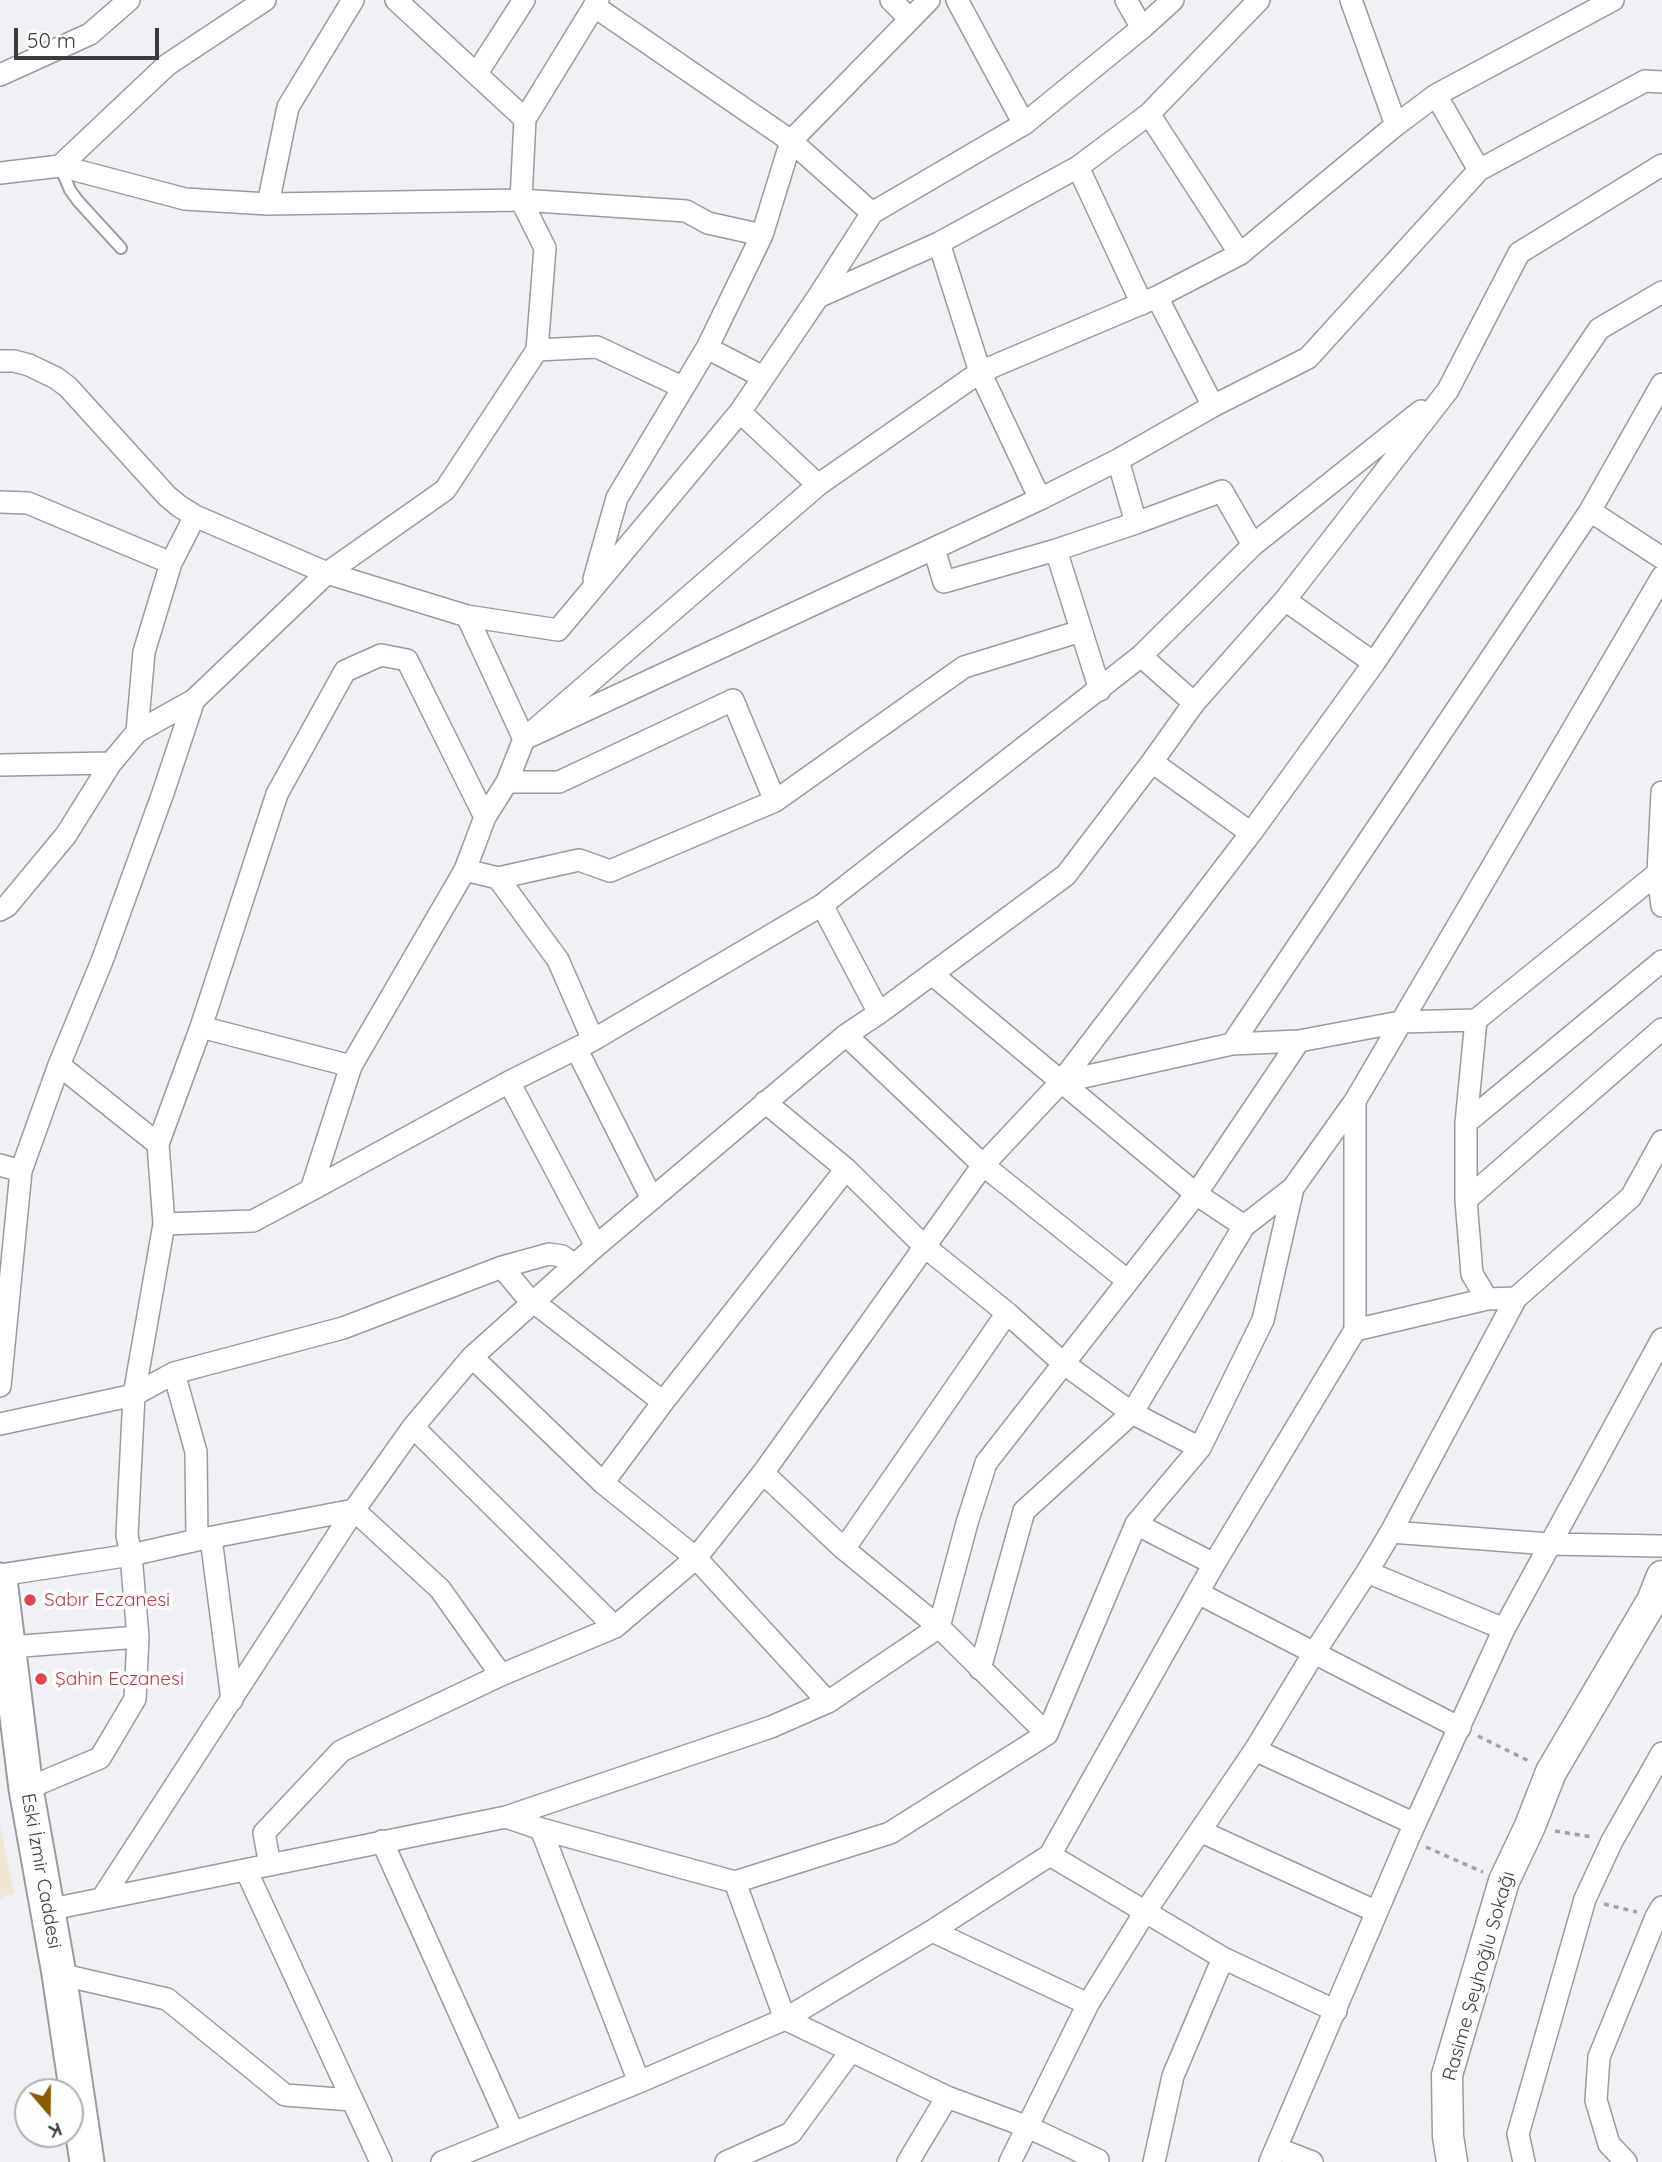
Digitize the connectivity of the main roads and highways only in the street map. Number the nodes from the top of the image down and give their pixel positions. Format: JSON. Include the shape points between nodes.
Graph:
{"nodes":[{"id":1,"x":1,"y":1592,"type":"edge"},
{"id":2,"x":1659,"y":1594,"type":"edge"},
{"id":3,"x":87,"y":2162,"type":"edge"},
{"id":4,"x":1452,"y":2162,"type":"edge"}],
"edges":[{"from":1,"to":3,"type":"main road","name":"Eski İzmir Caddesi","via":[[26,1789]]},
{"from":2,"to":4,"type":"main road","name":"Rasime Şeyhoğlu Sokağı","via":[[1551,1772],[1504,1881],[1447,2075]]}]}
